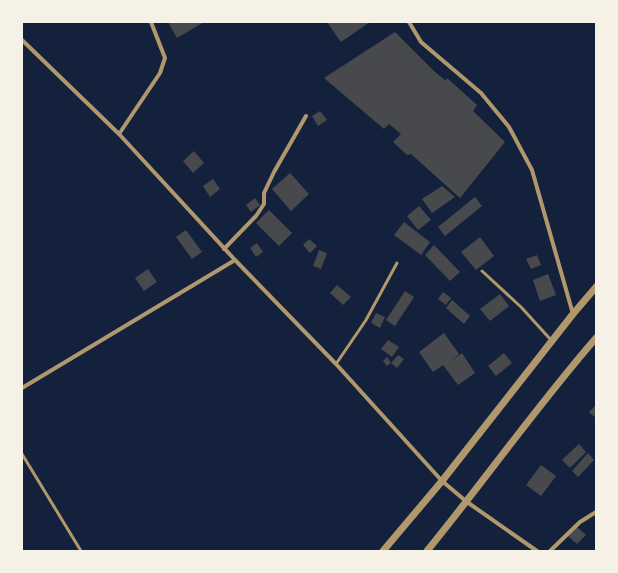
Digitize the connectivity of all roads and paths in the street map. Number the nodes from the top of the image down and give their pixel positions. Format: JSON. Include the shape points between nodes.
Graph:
{"nodes":[{"id":1,"x":151,"y":22,"type":"edge"},
{"id":2,"x":409,"y":22,"type":"edge"},
{"id":3,"x":22,"y":40,"type":"edge"},
{"id":4,"x":306,"y":116,"type":"dead end"},
{"id":5,"x":119,"y":134,"type":"junction"},
{"id":6,"x":224,"y":248,"type":"junction"},
{"id":7,"x":235,"y":260,"type":"junction"},
{"id":8,"x":397,"y":263,"type":"dead end"},
{"id":9,"x":482,"y":271,"type":"dead end"},
{"id":10,"x":596,"y":287,"type":"edge"},
{"id":11,"x":573,"y":314,"type":"junction"},
{"id":12,"x":596,"y":338,"type":"edge"},
{"id":13,"x":553,"y":341,"type":"junction"},
{"id":14,"x":336,"y":364,"type":"junction"},
{"id":15,"x":22,"y":388,"type":"edge"},
{"id":16,"x":22,"y":454,"type":"edge"},
{"id":17,"x":442,"y":481,"type":"junction"},
{"id":18,"x":467,"y":502,"type":"junction"},
{"id":19,"x":596,"y":512,"type":"edge"},
{"id":20,"x":81,"y":551,"type":"edge"},
{"id":21,"x":383,"y":551,"type":"edge"},
{"id":22,"x":427,"y":551,"type":"edge"},
{"id":23,"x":537,"y":551,"type":"edge"},
{"id":24,"x":550,"y":551,"type":"edge"}],
"edges":[{"from":1,"to":5,"type":"street","via":[[164,58],[160,73]]},
{"from":2,"to":11,"type":"street","via":[[421,42],[481,93],[509,127],[532,170]]},
{"from":3,"to":5,"type":"street"},
{"from":4,"to":6,"type":"street","via":[[274,172],[264,193],[264,204],[256,216]]},
{"from":5,"to":6,"type":"street"},
{"from":6,"to":7,"type":"street"},
{"from":7,"to":14,"type":"street"},
{"from":7,"to":15,"type":"street"},
{"from":8,"to":14,"type":"lane","via":[[366,320]]},
{"from":9,"to":13,"type":"lane"},
{"from":10,"to":11,"type":"street"},
{"from":11,"to":13,"type":"street"},
{"from":12,"to":18,"type":"street"},
{"from":13,"to":17,"type":"street"},
{"from":14,"to":17,"type":"street"},
{"from":16,"to":20,"type":"lane"},
{"from":17,"to":18,"type":"street"},
{"from":17,"to":21,"type":"street"},
{"from":18,"to":22,"type":"street"},
{"from":18,"to":23,"type":"street"},
{"from":19,"to":24,"type":"street","via":[[580,522]]}]}
